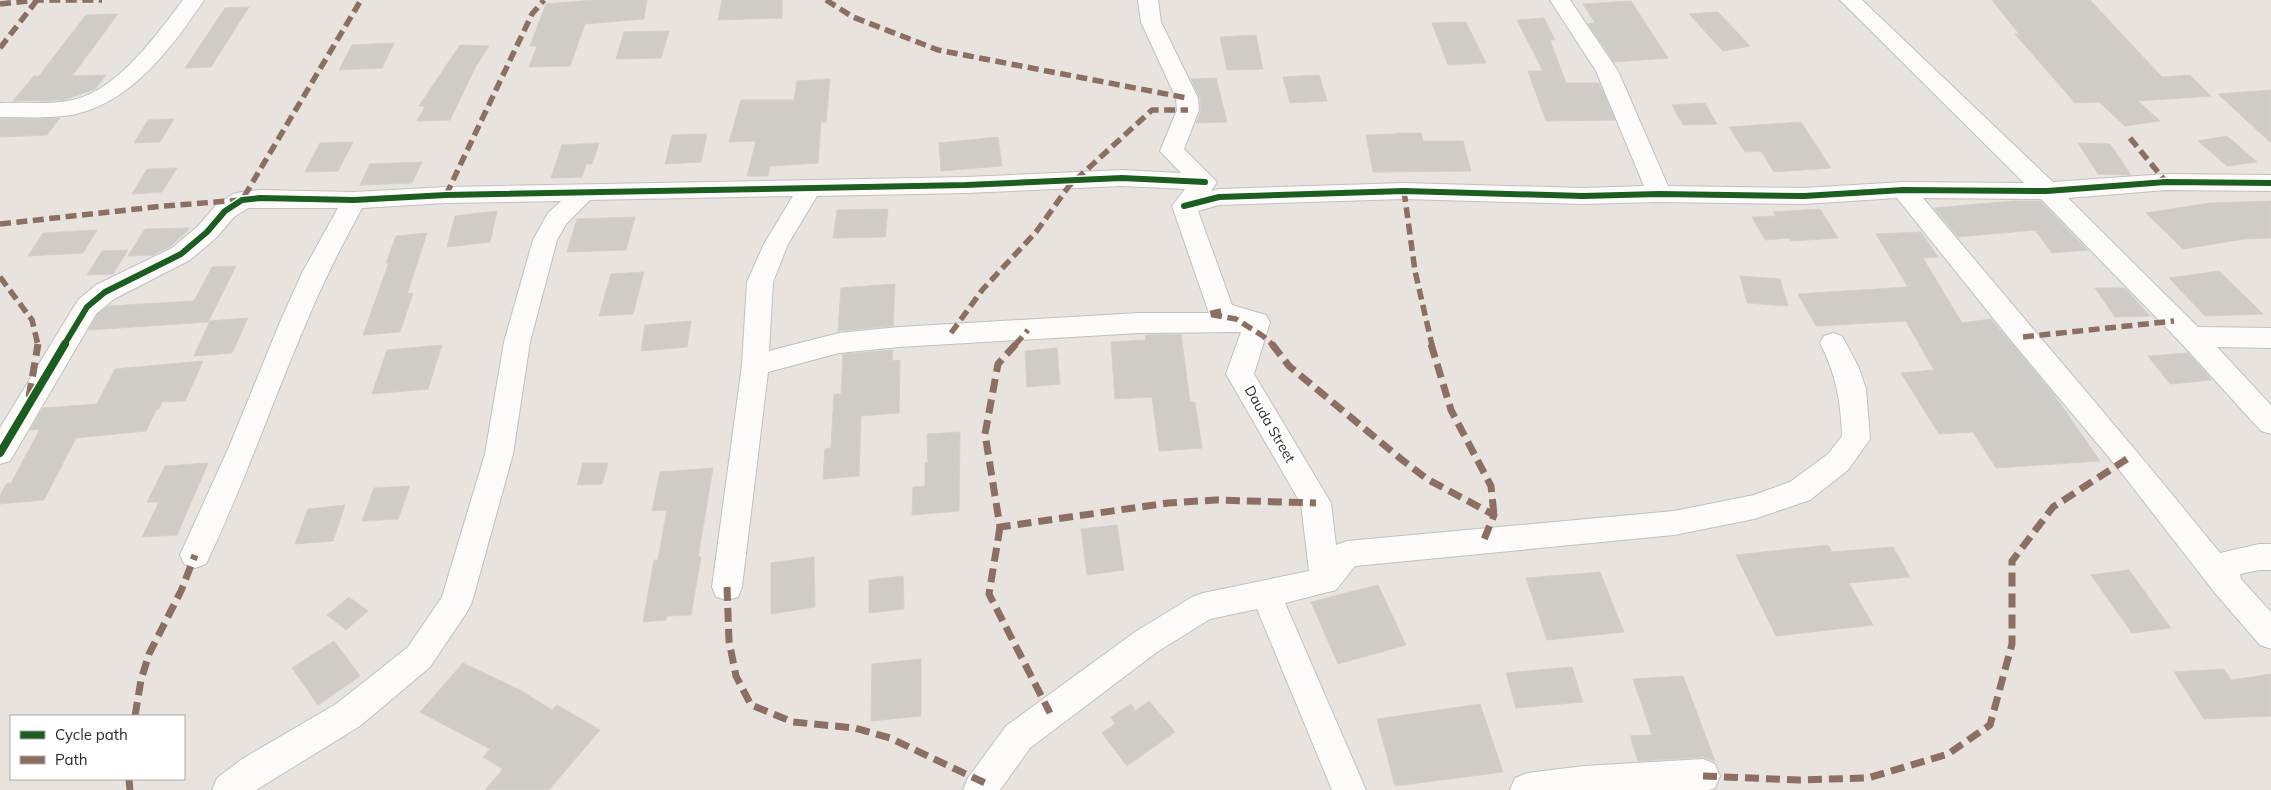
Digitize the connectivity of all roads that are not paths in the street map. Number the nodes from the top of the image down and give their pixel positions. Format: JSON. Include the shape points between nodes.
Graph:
{"nodes":[{"id":1,"x":194,"y":0,"type":"edge"},
{"id":2,"x":1148,"y":0,"type":"edge"},
{"id":3,"x":1560,"y":0,"type":"edge"},
{"id":4,"x":1850,"y":0,"type":"edge"},
{"id":5,"x":0,"y":110,"type":"edge"},
{"id":6,"x":1205,"y":182,"type":"junction"},
{"id":7,"x":2271,"y":184,"type":"edge"},
{"id":8,"x":810,"y":188,"type":"junction"},
{"id":9,"x":1903,"y":190,"type":"junction"},
{"id":10,"x":2047,"y":191,"type":"junction"},
{"id":11,"x":582,"y":194,"type":"junction"},
{"id":12,"x":1659,"y":194,"type":"junction"},
{"id":13,"x":354,"y":200,"type":"junction"},
{"id":14,"x":1184,"y":206,"type":"junction"},
{"id":15,"x":1257,"y":322,"type":"junction"},
{"id":16,"x":2191,"y":337,"type":"junction"},
{"id":17,"x":2271,"y":338,"type":"edge"},
{"id":18,"x":1833,"y":343,"type":"dead end"},
{"id":19,"x":756,"y":365,"type":"junction"},
{"id":20,"x":2271,"y":423,"type":"edge"},
{"id":21,"x":0,"y":453,"type":"edge"},
{"id":22,"x":195,"y":555,"type":"dead end"},
{"id":23,"x":2271,"y":557,"type":"edge"},
{"id":24,"x":1326,"y":581,"type":"junction"},
{"id":25,"x":2226,"y":584,"type":"junction"},
{"id":26,"x":727,"y":587,"type":"dead end"},
{"id":27,"x":1266,"y":594,"type":"junction"},
{"id":28,"x":2271,"y":635,"type":"edge"},
{"id":29,"x":1703,"y":776,"type":"dead end"},
{"id":30,"x":229,"y":790,"type":"edge"},
{"id":31,"x":980,"y":790,"type":"edge"},
{"id":32,"x":1349,"y":790,"type":"edge"},
{"id":33,"x":1527,"y":790,"type":"edge"}],
"edges":[{"from":1,"to":5,"type":"street","via":[[157,47],[106,94],[86,103],[58,108]]},
{"from":2,"to":6,"type":"street","via":[[1151,22],[1187,98],[1188,110],[1172,151]]},
{"from":3,"to":12,"type":"street","via":[[1607,71]]},
{"from":4,"to":10,"type":"street"},
{"from":6,"to":8,"type":"street","via":[[1122,178]]},
{"from":6,"to":14,"type":"street"},
{"from":7,"to":10,"type":"street","via":[[2166,182]]},
{"from":8,"to":11,"type":"street"},
{"from":8,"to":19,"type":"street","via":[[776,244],[760,282]]},
{"from":9,"to":10,"type":"street"},
{"from":9,"to":12,"type":"street","via":[[1804,196]]},
{"from":9,"to":25,"type":"street","via":[[2127,459]]},
{"from":10,"to":16,"type":"street"},
{"from":11,"to":13,"type":"street","via":[[446,195]]},
{"from":11,"to":30,"type":"street","via":[[558,219],[545,240],[517,342],[499,454],[456,602],[419,657],[348,715],[254,770]]},
{"from":12,"to":14,"type":"street","via":[[1583,196],[1404,191],[1218,197]]},
{"from":13,"to":21,"type":"street","via":[[242,200],[225,211],[207,232],[180,254],[105,292],[87,307]]},
{"from":13,"to":22,"type":"street","via":[[314,273]]},
{"from":14,"to":15,"type":"street","via":[[1221,311]]},
{"from":15,"to":19,"type":"street","via":[[1139,323],[899,337],[839,343]]},
{"from":15,"to":24,"type":"street","name":"Dauda Street","via":[[1240,374],[1316,503]]},
{"from":16,"to":17,"type":"street"},
{"from":16,"to":20,"type":"street"},
{"from":18,"to":24,"type":"street","via":[[1847,369],[1855,400],[1856,439],[1838,462],[1800,490],[1754,507],[1618,530],[1347,554]]},
{"from":19,"to":26,"type":"street"},
{"from":23,"to":25,"type":"street","via":[[2224,565]]},
{"from":24,"to":27,"type":"street"},
{"from":25,"to":28,"type":"street"},
{"from":27,"to":31,"type":"street","via":[[1203,607],[1146,642],[1018,737]]},
{"from":27,"to":32,"type":"street"},
{"from":29,"to":33,"type":"street"}]}
